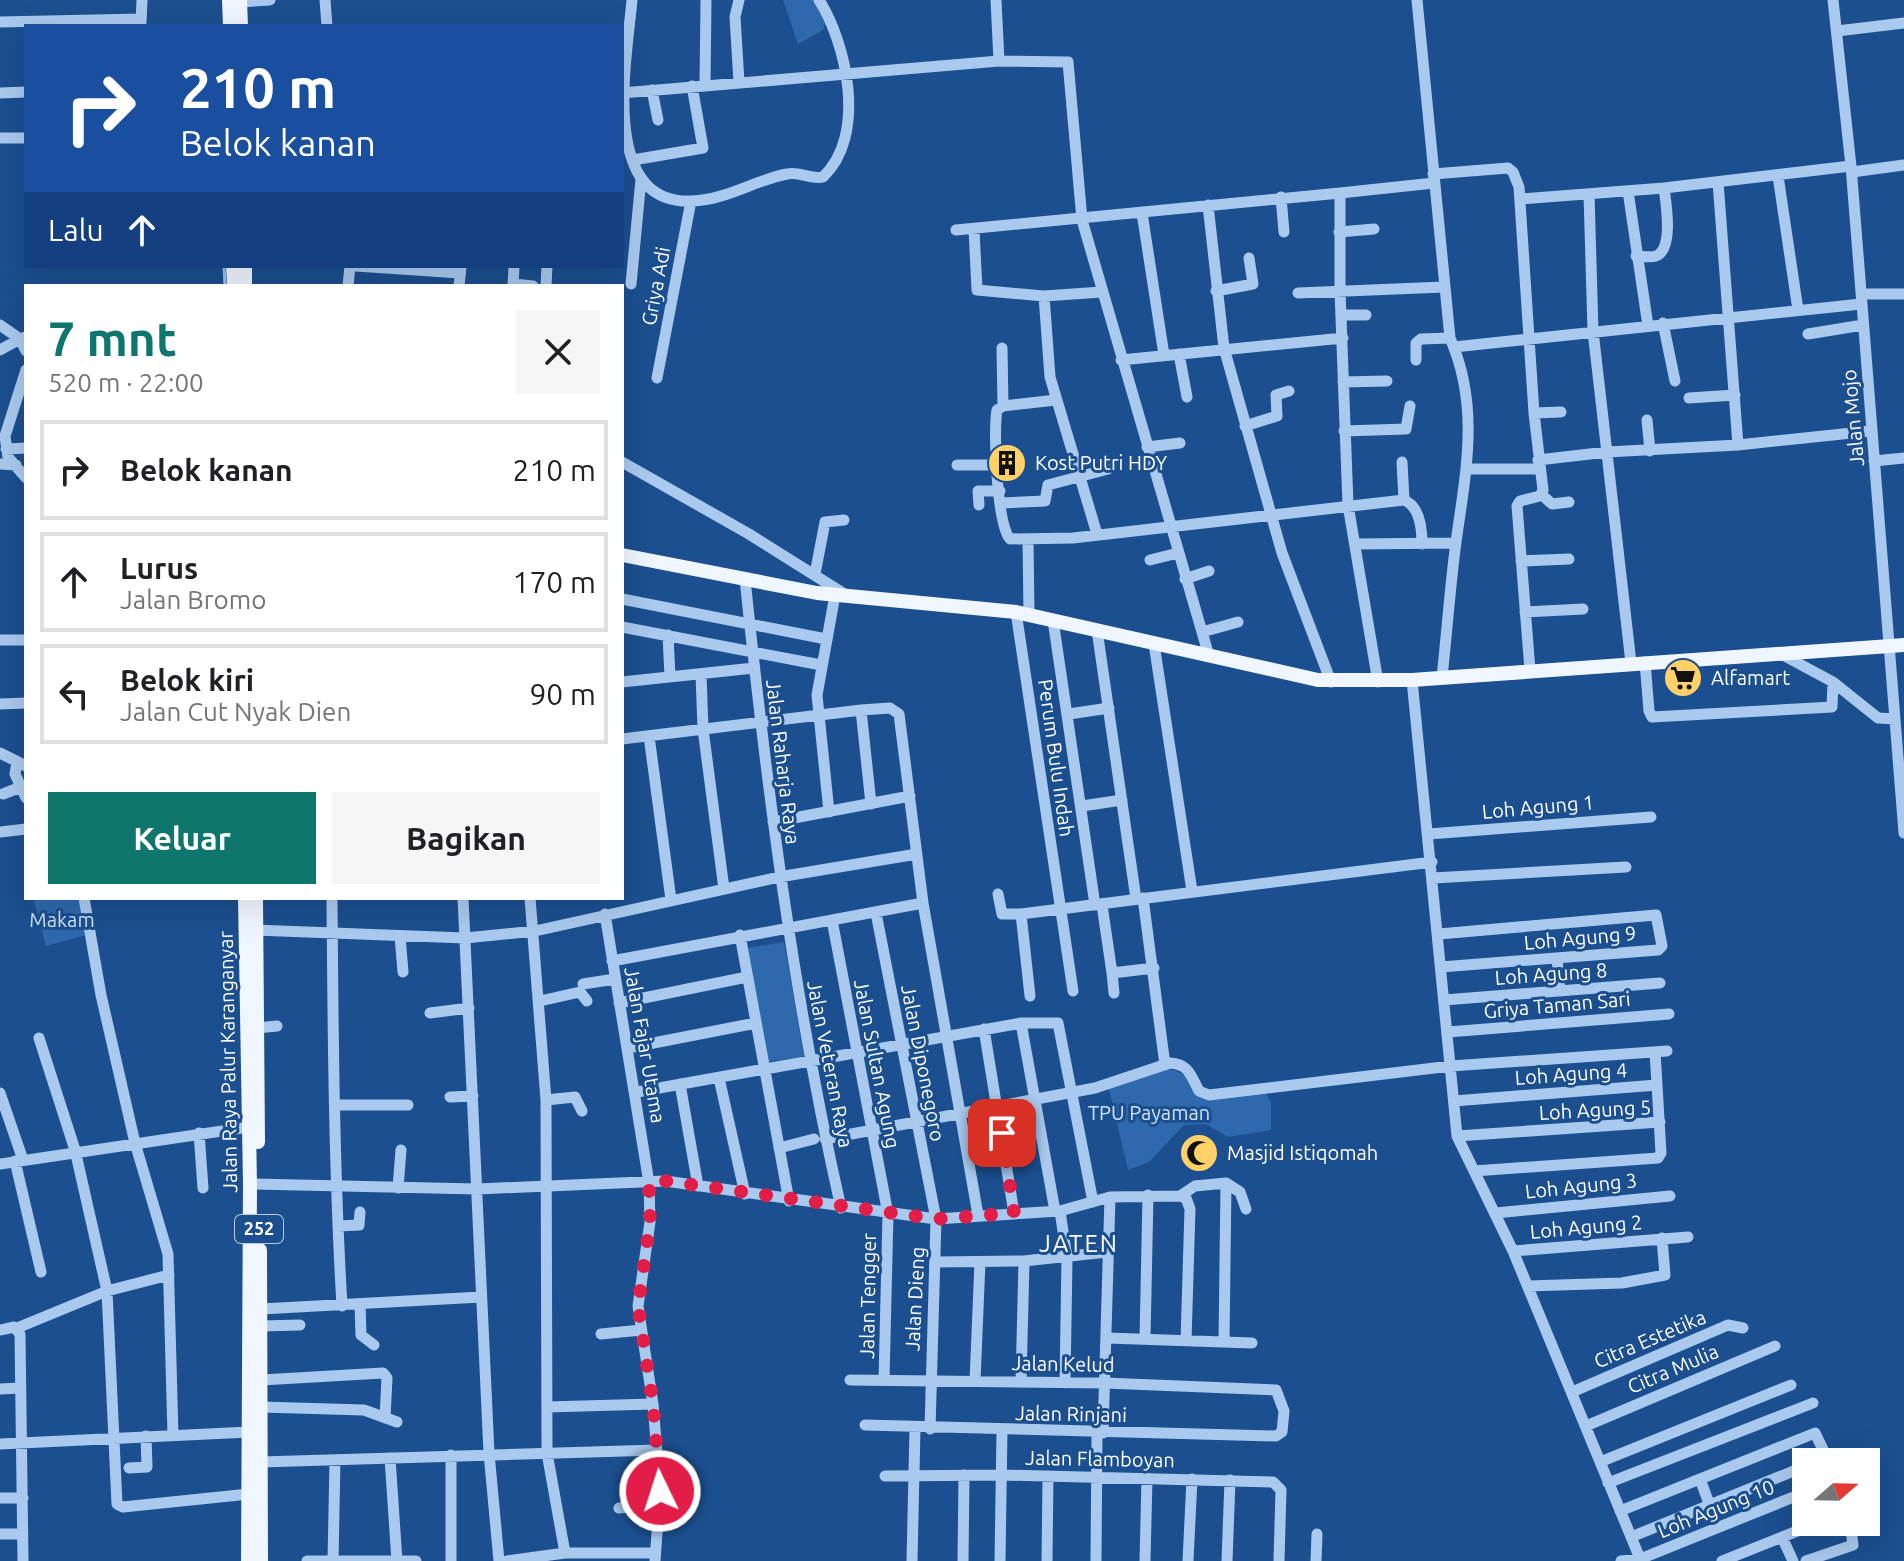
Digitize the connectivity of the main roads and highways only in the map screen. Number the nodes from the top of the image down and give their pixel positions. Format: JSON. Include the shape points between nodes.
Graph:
{"nodes":[{"id":1,"x":237,"y":1,"type":"edge"},
{"id":2,"x":231,"y":24,"type":"edge"},
{"id":3,"x":241,"y":24,"type":"edge"},
{"id":4,"x":624,"y":555,"type":"edge"},
{"id":5,"x":1897,"y":645,"type":"edge"},
{"id":6,"x":245,"y":900,"type":"edge"},
{"id":7,"x":256,"y":900,"type":"edge"},
{"id":8,"x":251,"y":930,"type":"junction"},
{"id":9,"x":245,"y":1127,"type":"junction"},
{"id":10,"x":254,"y":1184,"type":"junction"},
{"id":11,"x":255,"y":1380,"type":"junction"},
{"id":12,"x":254,"y":1462,"type":"junction"},
{"id":13,"x":248,"y":1561,"type":"edge"},
{"id":14,"x":261,"y":1561,"type":"edge"}],
"edges":[{"from":1,"to":2,"type":"main road"},
{"from":1,"to":3,"type":"main road"},
{"from":4,"to":5,"type":"main road","via":[[841,595],[1022,614],[1331,682]]},
{"from":6,"to":8,"type":"main road","name":"Jalan Raya Palur Karanganyar","number":"252"},
{"from":7,"to":8,"type":"main road","name":"Jalan Raya Palur Karanganyar","number":"252"},
{"from":8,"to":9,"type":"main road","name":"Jalan Raya Palur Karanganyar","number":"252"},
{"from":8,"to":9,"type":"main road","name":"Jalan Raya Palur Karanganyar","number":"252","via":[[257,1028]]},
{"from":9,"to":10,"type":"main road","name":"Jalan Raya Palur Karanganyar","number":"252"},
{"from":10,"to":11,"type":"main road","name":"Jalan Raya Palur Karanganyar","number":"252"},
{"from":10,"to":11,"type":"main road","name":"Jalan Raya Palur Karanganyar","number":"252","via":[[261,1309]]},
{"from":11,"to":12,"type":"main road","name":"Jalan Raya Palur Karanganyar","number":"252","via":[[255,1407],[247,1432]]},
{"from":12,"to":13,"type":"main road","name":"Jalan Raya Palur Karanganyar","number":"252"},
{"from":12,"to":14,"type":"main road","name":"Jalan Raya Palur Karanganyar","number":"252"}]}
